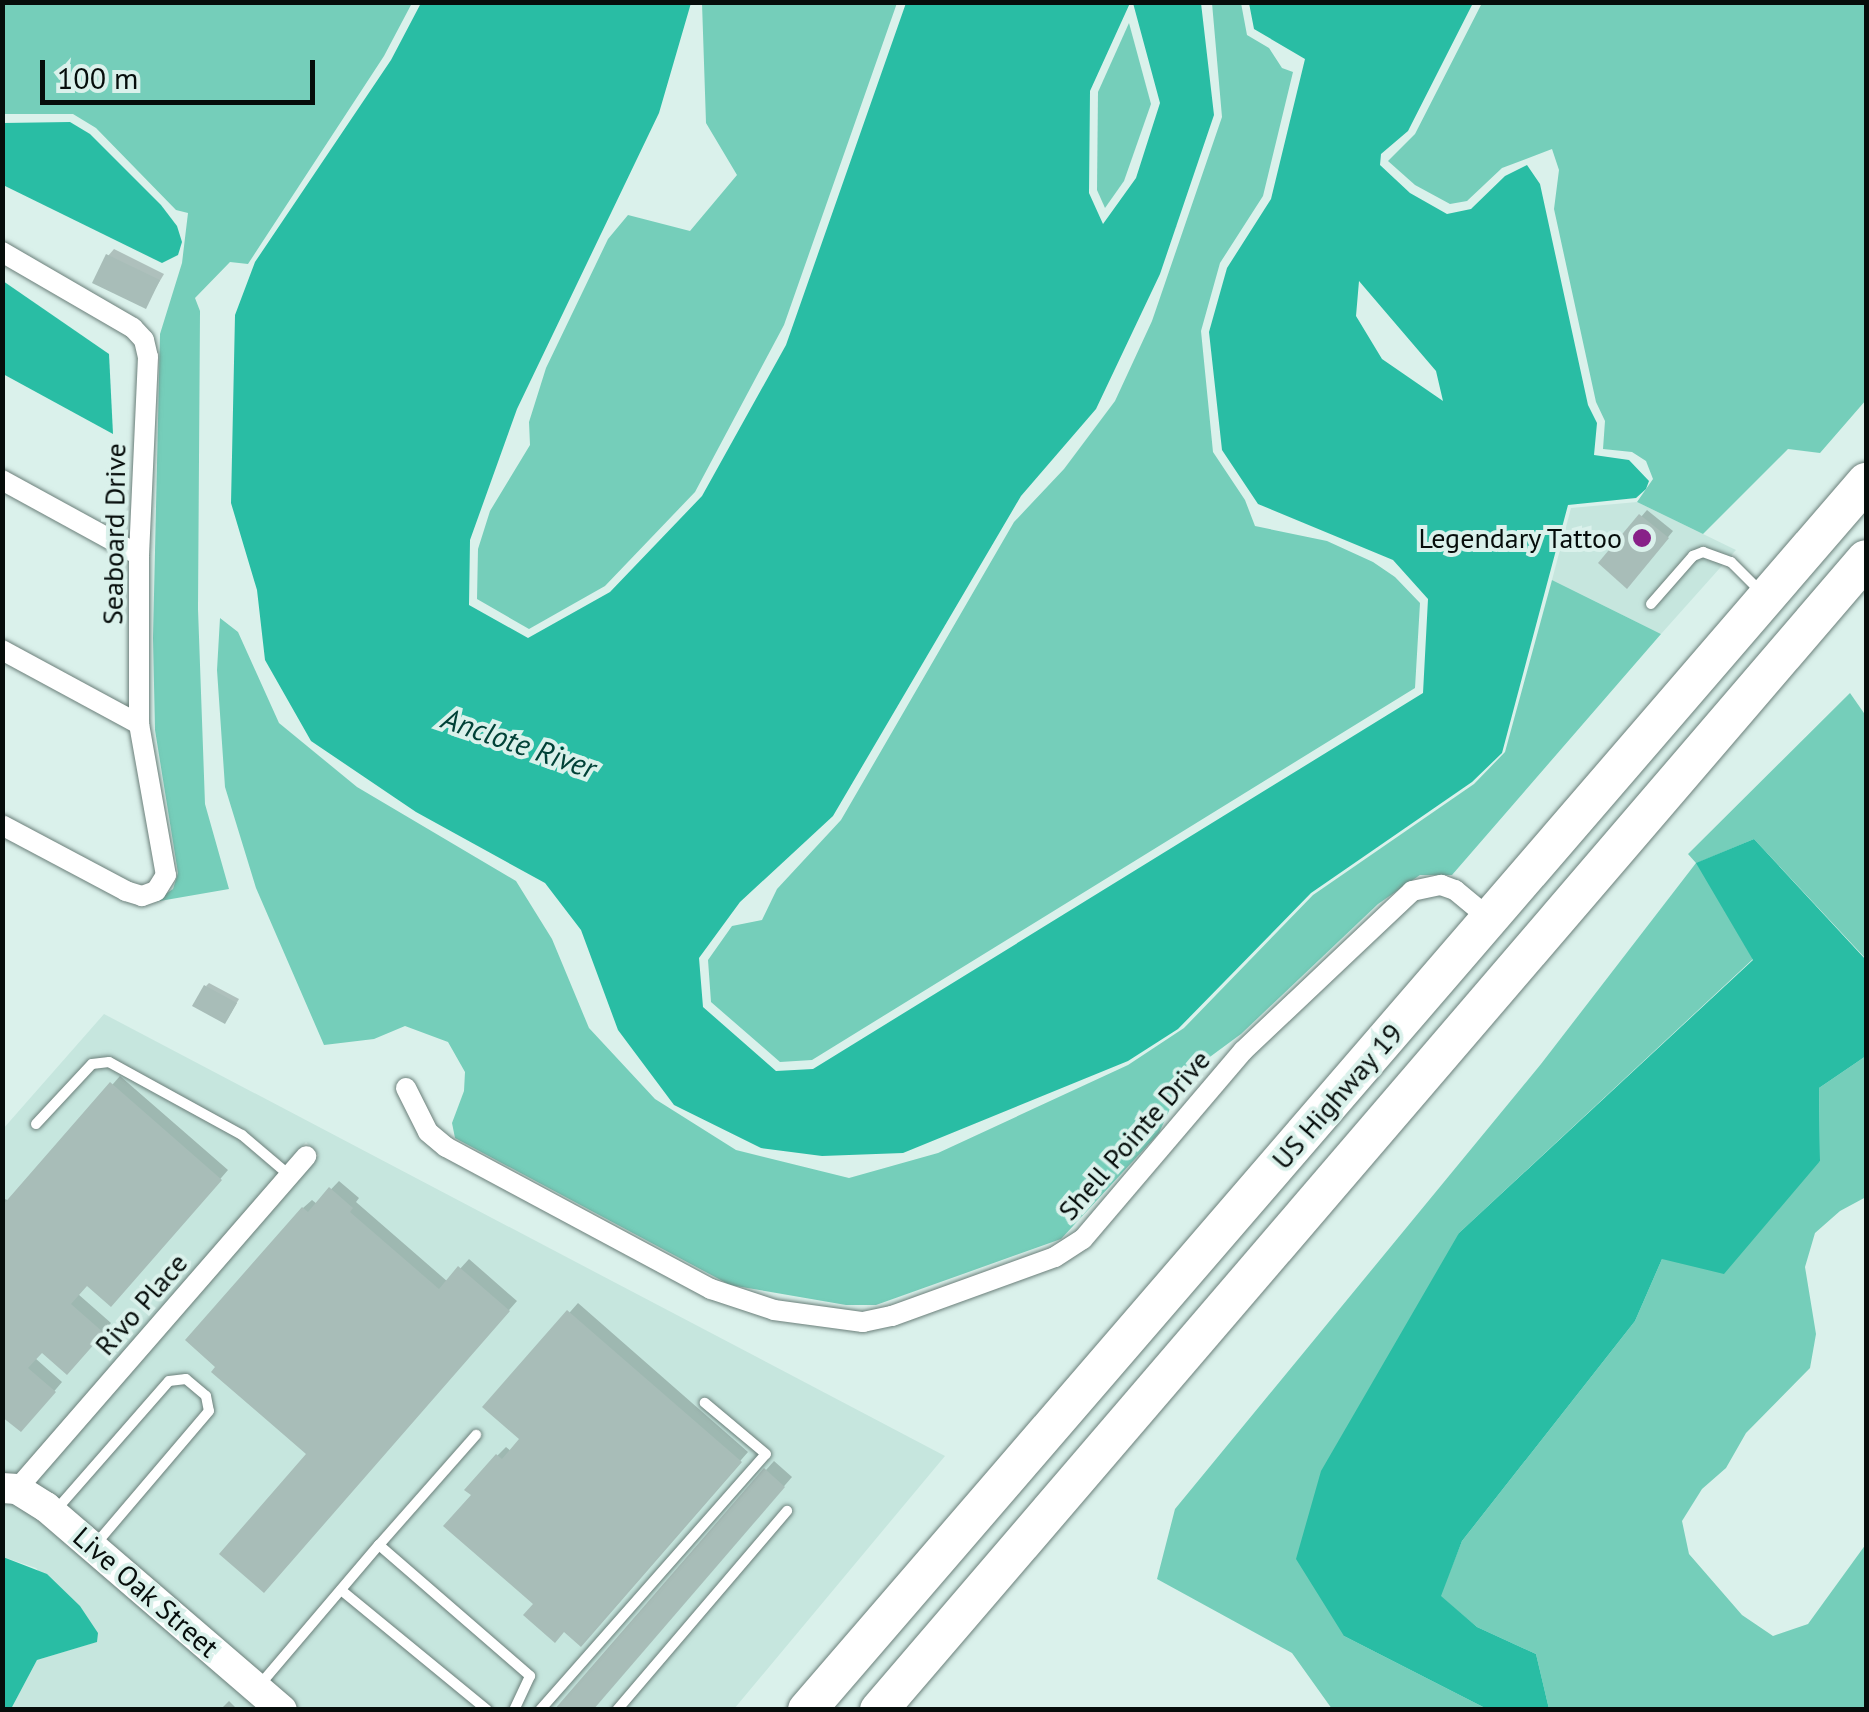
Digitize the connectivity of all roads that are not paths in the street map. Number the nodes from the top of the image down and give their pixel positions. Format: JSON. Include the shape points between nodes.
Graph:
{"nodes":[{"id":1,"x":2,"y":252,"type":"edge"},
{"id":2,"x":2,"y":480,"type":"edge"},
{"id":3,"x":1866,"y":482,"type":"edge"},
{"id":4,"x":139,"y":555,"type":"junction"},
{"id":5,"x":1866,"y":559,"type":"edge"},
{"id":6,"x":1767,"y":598,"type":"junction"},
{"id":7,"x":1651,"y":604,"type":"dead end"},
{"id":8,"x":2,"y":650,"type":"edge"},
{"id":9,"x":1755,"y":688,"type":"junction"},
{"id":10,"x":139,"y":724,"type":"junction"},
{"id":11,"x":2,"y":824,"type":"edge"},
{"id":12,"x":1490,"y":919,"type":"junction"},
{"id":13,"x":406,"y":1088,"type":"dead end"},
{"id":14,"x":36,"y":1124,"type":"dead end"},
{"id":15,"x":306,"y":1156,"type":"dead end"},
{"id":16,"x":290,"y":1175,"type":"junction"},
{"id":17,"x":705,"y":1403,"type":"dead end"},
{"id":18,"x":476,"y":1436,"type":"dead end"},
{"id":19,"x":10,"y":1488,"type":"edge"},
{"id":20,"x":787,"y":1511,"type":"dead end"},
{"id":21,"x":54,"y":1514,"type":"junction"},
{"id":22,"x":379,"y":1546,"type":"junction"},
{"id":23,"x":93,"y":1547,"type":"junction"},
{"id":24,"x":340,"y":1590,"type":"junction"},
{"id":25,"x":257,"y":1688,"type":"junction"},
{"id":26,"x":282,"y":1710,"type":"edge"},
{"id":27,"x":488,"y":1710,"type":"edge"},
{"id":28,"x":514,"y":1710,"type":"edge"},
{"id":29,"x":540,"y":1710,"type":"edge"},
{"id":30,"x":617,"y":1710,"type":"edge"},
{"id":31,"x":807,"y":1710,"type":"edge"},
{"id":32,"x":879,"y":1710,"type":"edge"}],
"edges":[{"from":1,"to":4,"type":"street","name":"Seaboard Drive","via":[[144,340]]},
{"from":2,"to":4,"type":"street"},
{"from":3,"to":6,"type":"highway","name":"US Highway 19"},
{"from":4,"to":10,"type":"street","name":"Seaboard Drive"},
{"from":5,"to":9,"type":"highway","name":"US Highway 19"},
{"from":6,"to":7,"type":"lane","via":[[1730,562],[1704,552]]},
{"from":6,"to":9,"type":"highway","via":[[1770,634]]},
{"from":6,"to":12,"type":"highway","name":"US Highway 19"},
{"from":8,"to":10,"type":"street"},
{"from":9,"to":32,"type":"highway","name":"US Highway 19"},
{"from":10,"to":11,"type":"street","name":"Seaboard Drive","via":[[166,875],[156,891],[126,892]]},
{"from":12,"to":13,"type":"street","name":"Shell Pointe Drive","via":[[1455,890],[1412,890],[1243,1051],[1083,1240],[1055,1257],[863,1322],[774,1310],[711,1289],[446,1147],[428,1132]]},
{"from":12,"to":31,"type":"highway","name":"US Highway 19"},
{"from":14,"to":16,"type":"lane","via":[[92,1064],[110,1062],[242,1135]]},
{"from":15,"to":16,"type":"street","name":"Rivo Place"},
{"from":16,"to":19,"type":"street","name":"Rivo Place"},
{"from":17,"to":29,"type":"lane","via":[[766,1454]]},
{"from":18,"to":22,"type":"lane"},
{"from":19,"to":21,"type":"street","name":"Live Oak Street"},
{"from":20,"to":30,"type":"lane"},
{"from":21,"to":23,"type":"street","name":"Live Oak Street"},
{"from":21,"to":23,"type":"lane","via":[[169,1381],[186,1379],[206,1396],[209,1412]]},
{"from":22,"to":24,"type":"lane"},
{"from":22,"to":28,"type":"lane","via":[[530,1676]]},
{"from":23,"to":25,"type":"street","name":"Live Oak Street"},
{"from":24,"to":25,"type":"lane"},
{"from":24,"to":27,"type":"lane"},
{"from":25,"to":26,"type":"street","name":"Live Oak Street"}]}
